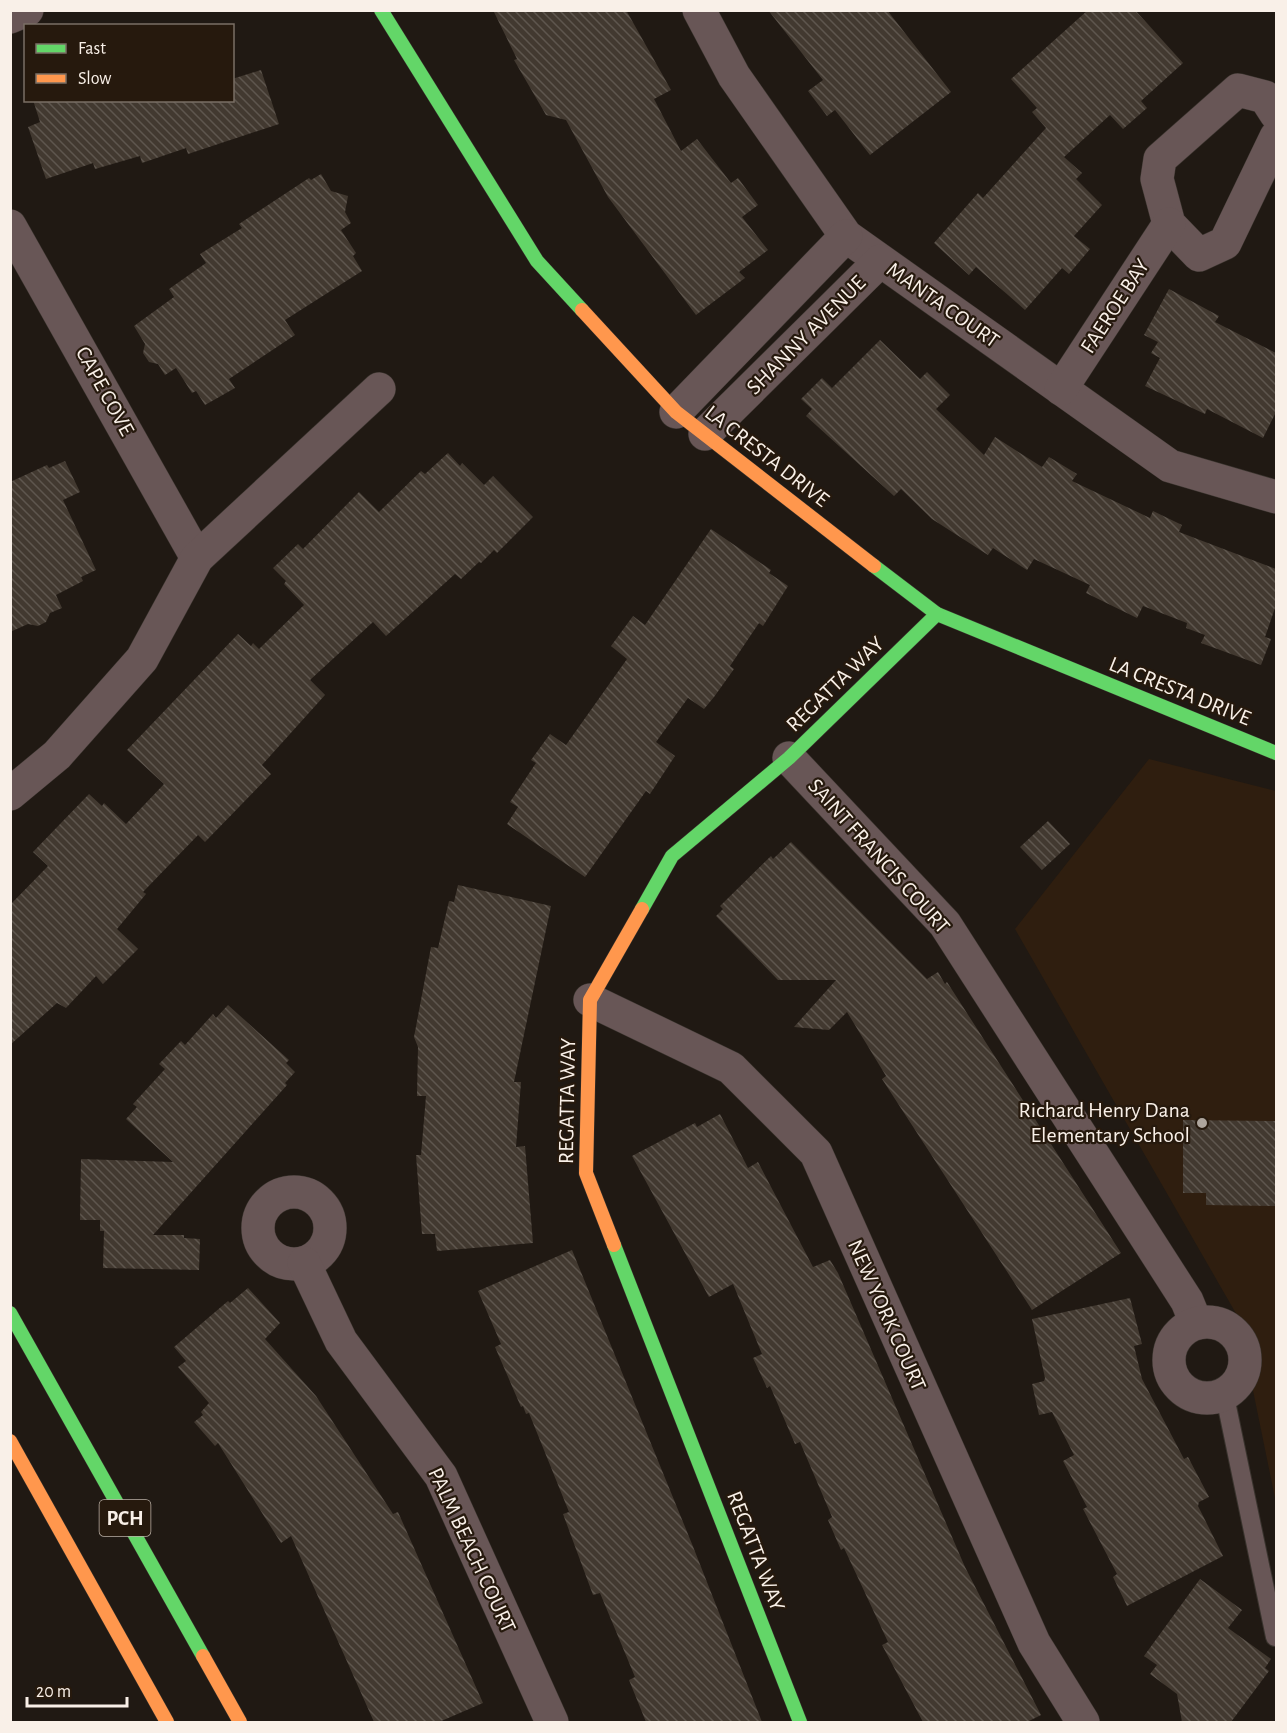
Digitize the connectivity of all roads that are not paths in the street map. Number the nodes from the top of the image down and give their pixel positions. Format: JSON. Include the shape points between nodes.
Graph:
{"nodes":[{"id":1,"x":27,"y":10,"type":"edge"},
{"id":2,"x":381,"y":10,"type":"edge"},
{"id":3,"x":699,"y":10,"type":"edge"},
{"id":4,"x":10,"y":17,"type":"edge"},
{"id":5,"x":1276,"y":114,"type":"edge"},
{"id":6,"x":1276,"y":137,"type":"edge"},
{"id":7,"x":1169,"y":224,"type":"junction"},
{"id":8,"x":10,"y":226,"type":"edge"},
{"id":9,"x":846,"y":236,"type":"junction"},
{"id":10,"x":880,"y":261,"type":"junction"},
{"id":11,"x":379,"y":389,"type":"dead end"},
{"id":12,"x":1061,"y":389,"type":"junction"},
{"id":13,"x":676,"y":412,"type":"junction"},
{"id":14,"x":705,"y":434,"type":"junction"},
{"id":15,"x":1276,"y":497,"type":"edge"},
{"id":16,"x":197,"y":558,"type":"junction"},
{"id":17,"x":937,"y":614,"type":"junction"},
{"id":18,"x":1276,"y":753,"type":"edge"},
{"id":19,"x":789,"y":758,"type":"junction"},
{"id":20,"x":10,"y":794,"type":"edge"},
{"id":21,"x":590,"y":1000,"type":"junction"},
{"id":22,"x":304,"y":1263,"type":"dead end"},
{"id":23,"x":10,"y":1313,"type":"edge"},
{"id":24,"x":1196,"y":1323,"type":"junction"},
{"id":25,"x":1224,"y":1392,"type":"junction"},
{"id":26,"x":10,"y":1441,"type":"edge"},
{"id":27,"x":1275,"y":1637,"type":"dead end"},
{"id":28,"x":167,"y":1722,"type":"edge"},
{"id":29,"x":240,"y":1722,"type":"edge"},
{"id":30,"x":552,"y":1722,"type":"edge"},
{"id":31,"x":800,"y":1722,"type":"edge"},
{"id":32,"x":1083,"y":1722,"type":"edge"}],
"edges":[{"from":1,"to":4,"type":"street"},
{"from":2,"to":13,"type":"main road","name":"LA CRESTA DRIVE","via":[[537,261]]},
{"from":3,"to":9,"type":"street","name":"MANTA COURT","via":[[734,76]]},
{"from":5,"to":7,"type":"street","via":[[1265,97],[1238,90],[1160,159],[1157,179]]},
{"from":6,"to":7,"type":"street","via":[[1225,243],[1199,255]]},
{"from":7,"to":12,"type":"street","name":"FAEROE BAY"},
{"from":8,"to":16,"type":"street","name":"CAPE COVE"},
{"from":9,"to":10,"type":"street","name":"MANTA COURT"},
{"from":9,"to":13,"type":"street","name":"SHANNY AVENUE"},
{"from":10,"to":12,"type":"street","name":"MANTA COURT"},
{"from":10,"to":14,"type":"street","name":"SHANNY AVENUE"},
{"from":11,"to":16,"type":"street"},
{"from":12,"to":15,"type":"street","name":"MANTA COURT","via":[[1170,466]]},
{"from":13,"to":14,"type":"main road","name":"LA CRESTA DRIVE"},
{"from":14,"to":17,"type":"main road","name":"LA CRESTA DRIVE"},
{"from":16,"to":20,"type":"street","via":[[141,659],[57,755]]},
{"from":17,"to":18,"type":"main road","name":"LA CRESTA DRIVE"},
{"from":17,"to":19,"type":"main road","name":"REGATTA WAY"},
{"from":19,"to":21,"type":"main road","name":"REGATTA WAY","via":[[672,856]]},
{"from":19,"to":24,"type":"street","name":"SAINT FRANCIS COURT","via":[[945,924],[1187,1301]]},
{"from":21,"to":31,"type":"main road","name":"REGATTA WAY","via":[[586,1173]]},
{"from":21,"to":32,"type":"street","name":"NEW YORK COURT","via":[[731,1068],[816,1153],[1034,1643]]},
{"from":22,"to":30,"type":"street","name":"PALM BEACH COURT","via":[[341,1341],[441,1476]]},
{"from":23,"to":29,"type":"main road","number":"PCH"},
{"from":24,"to":25,"type":"street","via":[[1225,1326],[1243,1348],[1241,1378]]},
{"from":24,"to":25,"type":"street","via":[[1182,1330],[1173,1342],[1170,1371],[1189,1393],[1203,1397]]},
{"from":25,"to":27,"type":"lane"},
{"from":26,"to":28,"type":"main road","number":"PCH"}]}
